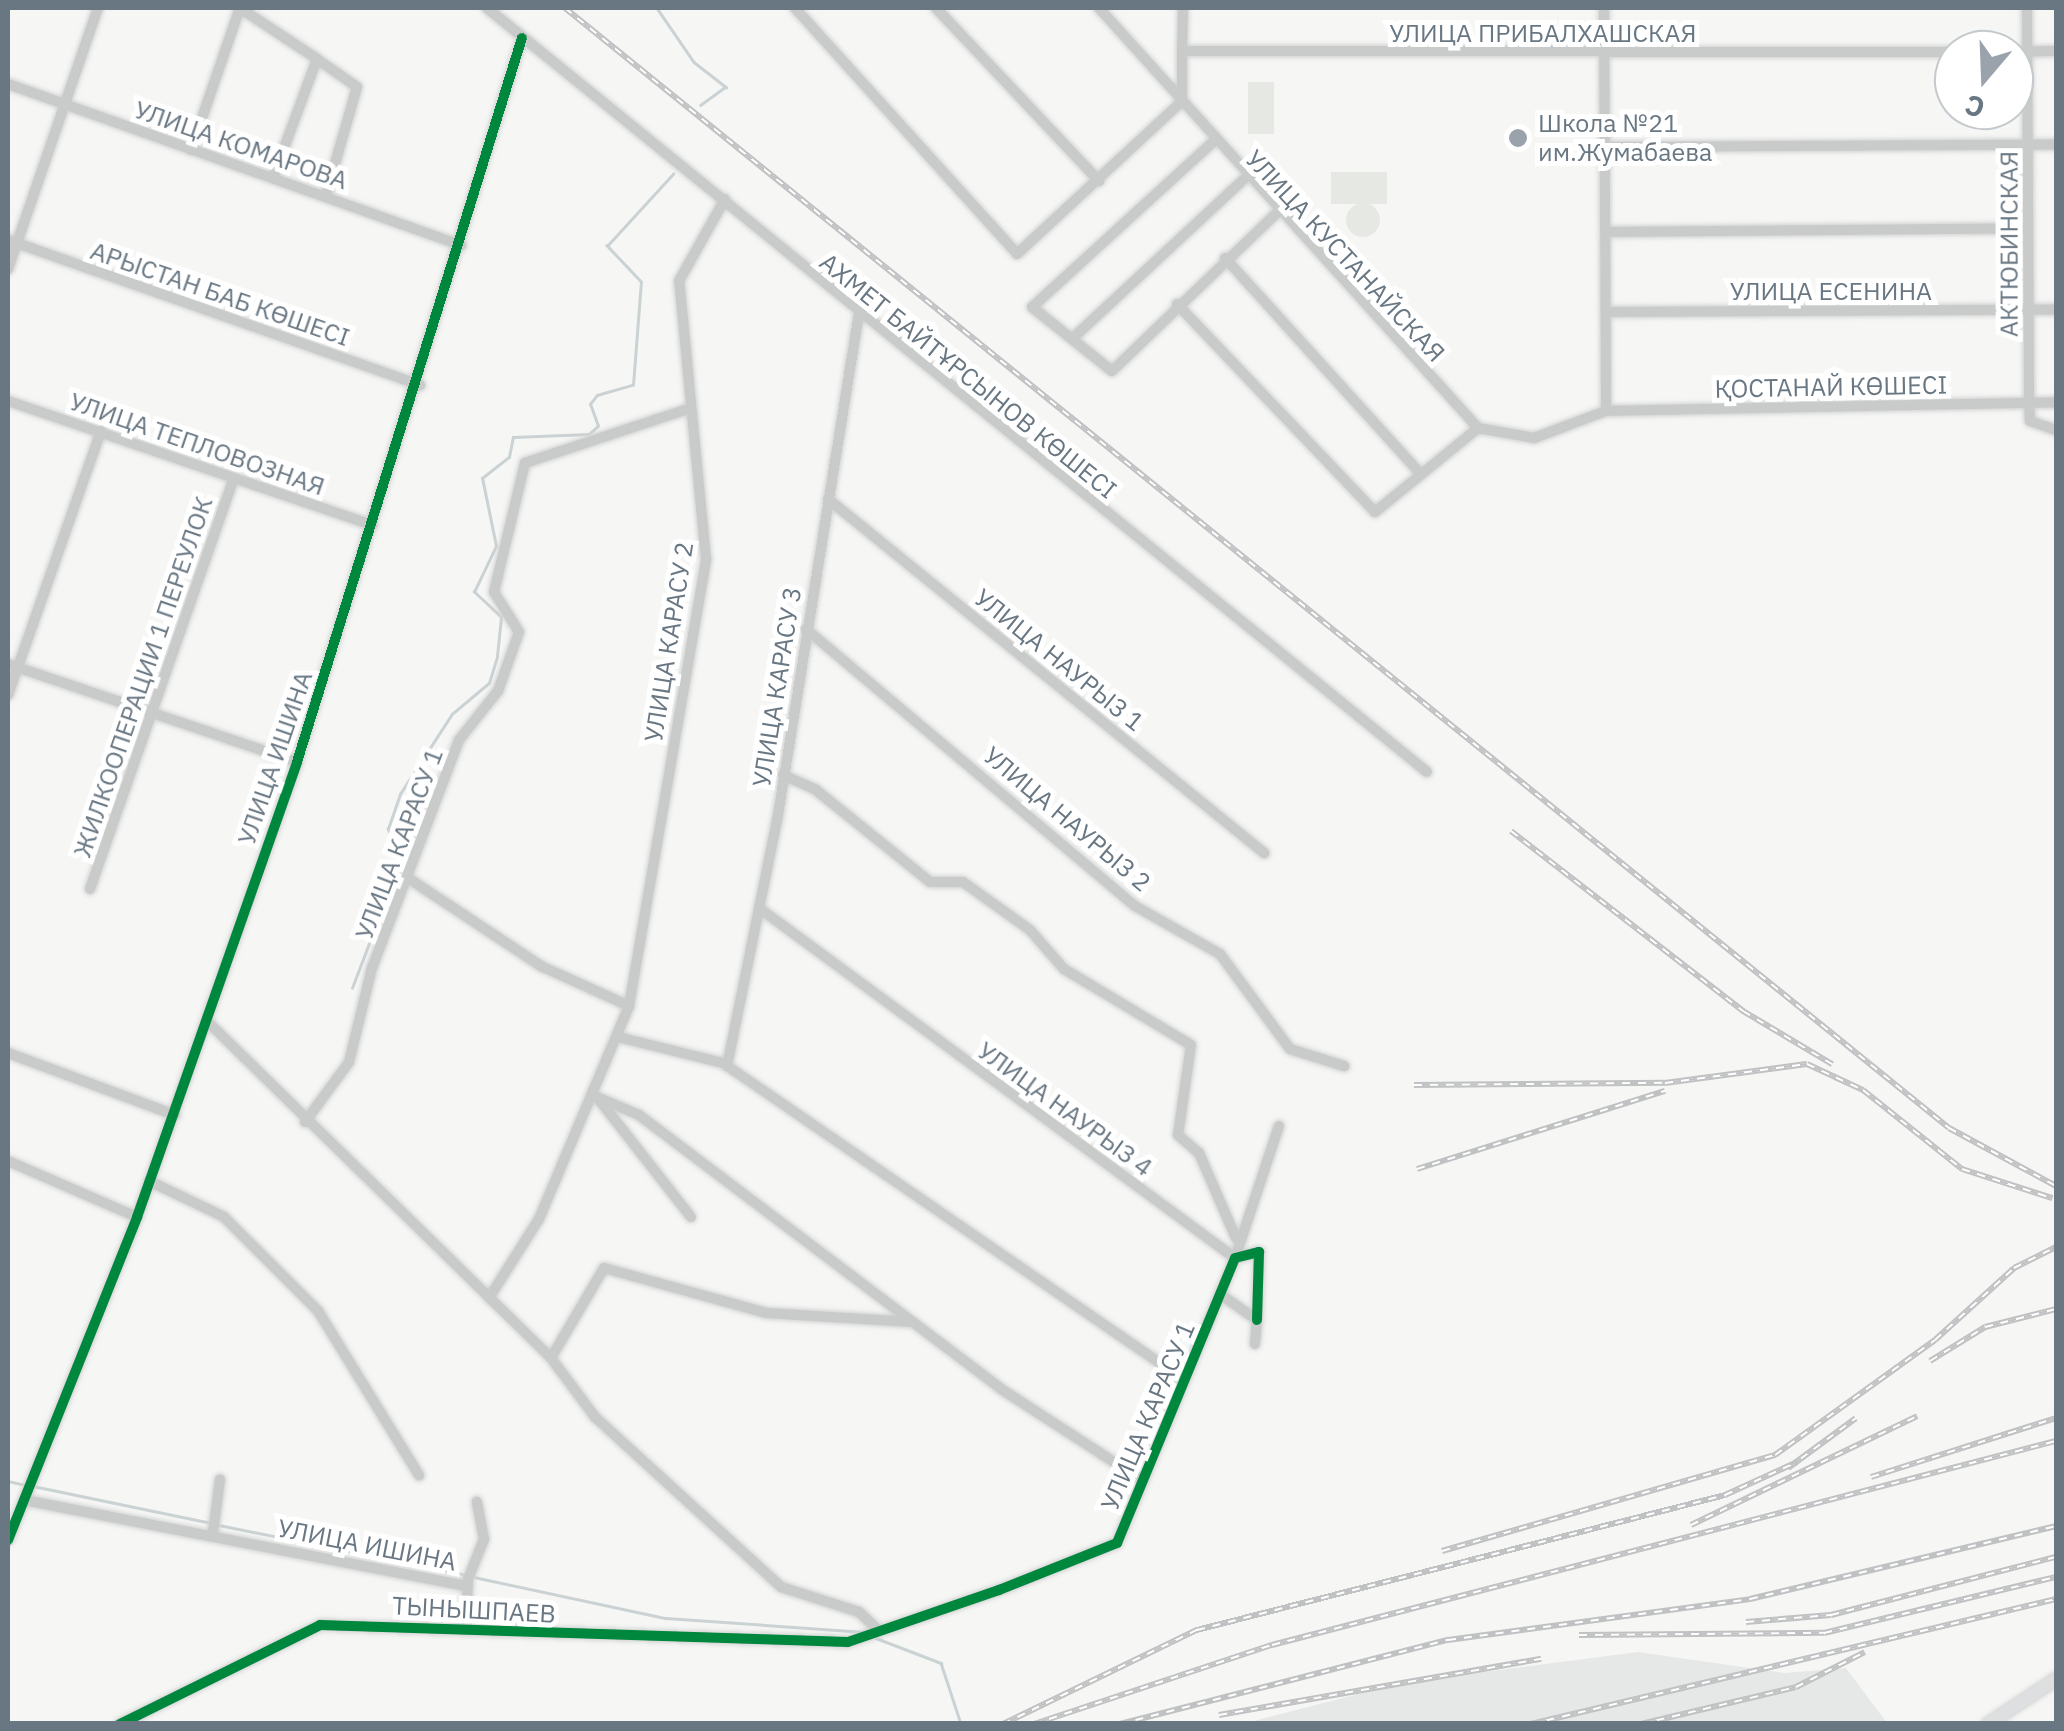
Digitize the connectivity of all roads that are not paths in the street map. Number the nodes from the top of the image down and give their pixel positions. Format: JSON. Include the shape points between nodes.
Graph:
{"nodes":[{"id":1,"x":98,"y":8,"type":"edge"},
{"id":2,"x":240,"y":8,"type":"edge"},
{"id":3,"x":486,"y":8,"type":"edge"},
{"id":4,"x":796,"y":8,"type":"edge"},
{"id":5,"x":936,"y":8,"type":"edge"},
{"id":6,"x":1098,"y":8,"type":"edge"},
{"id":7,"x":1182,"y":8,"type":"edge"},
{"id":8,"x":1604,"y":8,"type":"edge"},
{"id":9,"x":522,"y":38,"type":"junction"},
{"id":10,"x":1182,"y":51,"type":"junction"},
{"id":11,"x":1604,"y":52,"type":"junction"},
{"id":12,"x":1934,"y":52,"type":"edge"},
{"id":13,"x":316,"y":60,"type":"junction"},
{"id":14,"x":8,"y":84,"type":"edge"},
{"id":15,"x":1182,"y":101,"type":"junction"},
{"id":16,"x":63,"y":104,"type":"junction"},
{"id":17,"x":2028,"y":130,"type":"edge"},
{"id":18,"x":1213,"y":142,"type":"junction"},
{"id":19,"x":2028,"y":145,"type":"junction"},
{"id":20,"x":2056,"y":145,"type":"edge"},
{"id":21,"x":1605,"y":148,"type":"junction"},
{"id":22,"x":191,"y":150,"type":"junction"},
{"id":23,"x":273,"y":178,"type":"junction"},
{"id":24,"x":1244,"y":179,"type":"junction"},
{"id":25,"x":1098,"y":181,"type":"junction"},
{"id":26,"x":326,"y":195,"type":"junction"},
{"id":27,"x":725,"y":199,"type":"junction"},
{"id":28,"x":1277,"y":213,"type":"junction"},
{"id":29,"x":2028,"y":228,"type":"junction"},
{"id":30,"x":1606,"y":232,"type":"junction"},
{"id":31,"x":12,"y":242,"type":"edge"},
{"id":32,"x":462,"y":245,"type":"junction"},
{"id":33,"x":1225,"y":258,"type":"junction"},
{"id":34,"x":8,"y":269,"type":"edge"},
{"id":35,"x":1177,"y":304,"type":"junction"},
{"id":36,"x":2029,"y":310,"type":"junction"},
{"id":37,"x":2056,"y":310,"type":"edge"},
{"id":38,"x":1606,"y":312,"type":"junction"},
{"id":39,"x":859,"y":313,"type":"junction"},
{"id":40,"x":1073,"y":338,"type":"junction"},
{"id":41,"x":420,"y":385,"type":"junction"},
{"id":42,"x":8,"y":401,"type":"edge"},
{"id":43,"x":2028,"y":402,"type":"junction"},
{"id":44,"x":2056,"y":402,"type":"edge"},
{"id":45,"x":685,"y":410,"type":"junction"},
{"id":46,"x":1606,"y":412,"type":"junction"},
{"id":47,"x":1478,"y":428,"type":"junction"},
{"id":48,"x":2056,"y":430,"type":"edge"},
{"id":49,"x":101,"y":431,"type":"junction"},
{"id":50,"x":1422,"y":474,"type":"junction"},
{"id":51,"x":234,"y":478,"type":"junction"},
{"id":52,"x":828,"y":500,"type":"junction"},
{"id":53,"x":373,"y":525,"type":"junction"},
{"id":54,"x":806,"y":630,"type":"junction"},
{"id":55,"x":13,"y":666,"type":"edge"},
{"id":56,"x":8,"y":695,"type":"edge"},
{"id":57,"x":152,"y":715,"type":"junction"},
{"id":58,"x":297,"y":762,"type":"junction"},
{"id":59,"x":1426,"y":772,"type":"dead end"},
{"id":60,"x":782,"y":775,"type":"junction"},
{"id":61,"x":1264,"y":853,"type":"dead end"},
{"id":62,"x":408,"y":878,"type":"junction"},
{"id":63,"x":90,"y":889,"type":"dead end"},
{"id":64,"x":758,"y":908,"type":"junction"},
{"id":65,"x":629,"y":1006,"type":"junction"},
{"id":66,"x":207,"y":1021,"type":"junction"},
{"id":67,"x":622,"y":1038,"type":"junction"},
{"id":68,"x":8,"y":1053,"type":"edge"},
{"id":69,"x":726,"y":1066,"type":"junction"},
{"id":70,"x":1344,"y":1066,"type":"dead end"},
{"id":71,"x":597,"y":1097,"type":"junction"},
{"id":72,"x":175,"y":1115,"type":"junction"},
{"id":73,"x":305,"y":1122,"type":"junction"},
{"id":74,"x":1279,"y":1126,"type":"dead end"},
{"id":75,"x":8,"y":1161,"type":"edge"},
{"id":76,"x":149,"y":1181,"type":"junction"},
{"id":77,"x":137,"y":1217,"type":"junction"},
{"id":78,"x":690,"y":1218,"type":"dead end"},
{"id":79,"x":1236,"y":1238,"type":"junction"},
{"id":80,"x":1235,"y":1258,"type":"junction"},
{"id":81,"x":1220,"y":1294,"type":"junction"},
{"id":82,"x":489,"y":1298,"type":"junction"},
{"id":83,"x":1257,"y":1320,"type":"junction"},
{"id":84,"x":913,"y":1322,"type":"junction"},
{"id":85,"x":1255,"y":1344,"type":"dead end"},
{"id":86,"x":551,"y":1358,"type":"junction"},
{"id":87,"x":1183,"y":1379,"type":"junction"},
{"id":88,"x":419,"y":1474,"type":"dead end"},
{"id":89,"x":220,"y":1479,"type":"dead end"},
{"id":90,"x":1140,"y":1479,"type":"junction"},
{"id":91,"x":24,"y":1500,"type":"junction"},
{"id":92,"x":477,"y":1502,"type":"dead end"},
{"id":93,"x":213,"y":1532,"type":"junction"},
{"id":94,"x":8,"y":1540,"type":"edge"},
{"id":95,"x":468,"y":1582,"type":"junction"},
{"id":96,"x":466,"y":1628,"type":"junction"},
{"id":97,"x":877,"y":1629,"type":"junction"},
{"id":98,"x":2056,"y":1679,"type":"edge"},
{"id":99,"x":120,"y":1724,"type":"edge"},
{"id":100,"x":1988,"y":1724,"type":"edge"}],
"edges":[{"from":1,"to":16,"type":"street"},
{"from":2,"to":13,"type":"street"},
{"from":2,"to":22,"type":"street"},
{"from":3,"to":9,"type":"street","name":"АХМЕТ БАЙТҰРСЫНОВ КӨШЕСІ"},
{"from":4,"to":25,"type":"street","via":[[1017,254]]},
{"from":5,"to":25,"type":"street"},
{"from":6,"to":15,"type":"street","name":"УЛИЦА КУСТАНАЙСКАЯ"},
{"from":7,"to":10,"type":"street"},
{"from":8,"to":11,"type":"street"},
{"from":9,"to":27,"type":"street","name":"АХМЕТ БАЙТҰРСЫНОВ КӨШЕСІ"},
{"from":9,"to":32,"type":"street","name":"УЛИЦА ИШИНА"},
{"from":10,"to":11,"type":"street","name":"УЛИЦА ПРИБАЛХАШСКАЯ"},
{"from":10,"to":15,"type":"street"},
{"from":11,"to":12,"type":"street","name":"УЛИЦА ПРИБАЛХАШСКАЯ"},
{"from":11,"to":21,"type":"street"},
{"from":13,"to":23,"type":"street"},
{"from":13,"to":26,"type":"street","via":[[358,87]]},
{"from":14,"to":16,"type":"street","name":"УЛИЦА КОМАРОВА"},
{"from":15,"to":18,"type":"street","name":"УЛИЦА КУСТАНАЙСКАЯ"},
{"from":15,"to":25,"type":"street"},
{"from":16,"to":22,"type":"street","name":"УЛИЦА КОМАРОВА"},
{"from":16,"to":31,"type":"street"},
{"from":17,"to":19,"type":"street","name":"АКТЮБИНСКАЯ"},
{"from":18,"to":24,"type":"street","name":"УЛИЦА КУСТАНАЙСКАЯ"},
{"from":18,"to":40,"type":"street","via":[[1032,307]]},
{"from":19,"to":20,"type":"street"},
{"from":19,"to":21,"type":"street"},
{"from":19,"to":29,"type":"street","name":"АКТЮБИНСКАЯ"},
{"from":21,"to":30,"type":"street"},
{"from":22,"to":23,"type":"street","name":"УЛИЦА КОМАРОВА"},
{"from":23,"to":26,"type":"street","name":"УЛИЦА КОМАРОВА"},
{"from":24,"to":28,"type":"street","name":"УЛИЦА КУСТАНАЙСКАЯ"},
{"from":24,"to":40,"type":"street"},
{"from":26,"to":32,"type":"street","name":"УЛИЦА КОМАРОВА"},
{"from":27,"to":39,"type":"street","name":"АХМЕТ БАЙТҰРСЫНОВ КӨШЕСІ"},
{"from":27,"to":45,"type":"street","name":"УЛИЦА КАРАСУ 2","via":[[682,263]]},
{"from":28,"to":33,"type":"street"},
{"from":28,"to":47,"type":"street","name":"УЛИЦА КУСТАНАЙСКАЯ"},
{"from":29,"to":30,"type":"street"},
{"from":29,"to":36,"type":"street","name":"АКТЮБИНСКАЯ"},
{"from":30,"to":38,"type":"street"},
{"from":31,"to":34,"type":"street"},
{"from":31,"to":41,"type":"street","name":"АРЫСТАН БАБ КӨШЕСІ"},
{"from":32,"to":41,"type":"street","name":"УЛИЦА ИШИНА"},
{"from":33,"to":35,"type":"street"},
{"from":33,"to":50,"type":"street"},
{"from":35,"to":40,"type":"street","via":[[1112,371]]},
{"from":35,"to":50,"type":"street","via":[[1375,512]]},
{"from":36,"to":37,"type":"street","name":"УЛИЦА ЕСЕНИНА"},
{"from":36,"to":38,"type":"street","name":"УЛИЦА ЕСЕНИНА"},
{"from":36,"to":43,"type":"street","name":"АКТЮБИНСКАЯ"},
{"from":38,"to":46,"type":"street"},
{"from":39,"to":52,"type":"street","name":"УЛИЦА КАРАСУ 3"},
{"from":39,"to":59,"type":"street","name":"АХМЕТ БАЙТҰРСЫНОВ КӨШЕСІ"},
{"from":41,"to":53,"type":"street","name":"УЛИЦА ИШИНА"},
{"from":42,"to":49,"type":"street","name":"УЛИЦА ТЕПЛОВОЗНАЯ"},
{"from":43,"to":44,"type":"street","name":"ҚОСТАНАЙ КӨШЕСІ"},
{"from":43,"to":46,"type":"street","name":"ҚОСТАНАЙ КӨШЕСІ"},
{"from":43,"to":48,"type":"street","name":"АКТЮБИНСКАЯ","via":[[2030,421]]},
{"from":45,"to":62,"type":"street","name":"УЛИЦА КАРАСУ 1","via":[[525,463],[494,592],[520,632],[498,691],[459,740]]},
{"from":45,"to":65,"type":"street","name":"УЛИЦА КАРАСУ 2","via":[[700,456],[706,559]]},
{"from":46,"to":47,"type":"street","via":[[1534,438]]},
{"from":47,"to":50,"type":"street"},
{"from":49,"to":51,"type":"street","name":"УЛИЦА ТЕПЛОВОЗНАЯ"},
{"from":49,"to":55,"type":"street"},
{"from":51,"to":53,"type":"street","name":"УЛИЦА ТЕПЛОВОЗНАЯ"},
{"from":51,"to":57,"type":"street","name":"ЖИЛКООПЕРАЦИИ 1 ПЕРЕУЛОК"},
{"from":52,"to":54,"type":"street","name":"УЛИЦА КАРАСУ 3"},
{"from":52,"to":61,"type":"street","name":"УЛИЦА НАУРЫЗ 1"},
{"from":53,"to":58,"type":"street","name":"УЛИЦА ИШИНА"},
{"from":54,"to":60,"type":"street","name":"УЛИЦА КАРАСУ 3"},
{"from":54,"to":70,"type":"street","name":"УЛИЦА НАУРЫЗ 2","via":[[1135,906],[1220,954],[1290,1049]]},
{"from":55,"to":56,"type":"street"},
{"from":55,"to":57,"type":"street"},
{"from":57,"to":58,"type":"street"},
{"from":57,"to":63,"type":"street","name":"ЖИЛКООПЕРАЦИИ 1 ПЕРЕУЛОК"},
{"from":58,"to":66,"type":"street","name":"УЛИЦА ИШИНА"},
{"from":60,"to":64,"type":"street","name":"УЛИЦА КАРАСУ 3"},
{"from":60,"to":79,"type":"street","via":[[816,790],[930,882],[963,882],[1030,930],[1064,968],[1191,1044],[1178,1135],[1208,1168]]},
{"from":62,"to":65,"type":"street","via":[[540,966]]},
{"from":62,"to":73,"type":"street","name":"УЛИЦА КАРАСУ 1","via":[[349,1062]]},
{"from":64,"to":69,"type":"street","name":"УЛИЦА КАРАСУ 3"},
{"from":64,"to":80,"type":"street","name":"УЛИЦА НАУРЫЗ 4"},
{"from":65,"to":67,"type":"street","name":"УЛИЦА КАРАСУ 2"},
{"from":66,"to":72,"type":"street","name":"УЛИЦА ИШИНА"},
{"from":66,"to":73,"type":"street"},
{"from":67,"to":69,"type":"street"},
{"from":67,"to":71,"type":"street","name":"УЛИЦА КАРАСУ 2"},
{"from":68,"to":72,"type":"street"},
{"from":69,"to":87,"type":"street"},
{"from":71,"to":78,"type":"street"},
{"from":71,"to":82,"type":"street","name":"УЛИЦА КАРАСУ 2"},
{"from":71,"to":84,"type":"street","via":[[639,1115]]},
{"from":72,"to":76,"type":"street","name":"УЛИЦА ИШИНА"},
{"from":73,"to":82,"type":"street"},
{"from":74,"to":79,"type":"street"},
{"from":75,"to":77,"type":"street"},
{"from":76,"to":77,"type":"street","name":"УЛИЦА ИШИНА"},
{"from":76,"to":88,"type":"street","via":[[224,1217],[318,1311]]},
{"from":77,"to":91,"type":"street","name":"УЛИЦА ИШИНА"},
{"from":79,"to":80,"type":"street"},
{"from":80,"to":81,"type":"street","name":"УЛИЦА КАРАСУ 1"},
{"from":80,"to":83,"type":"street","via":[[1259,1252]]},
{"from":81,"to":83,"type":"street"},
{"from":81,"to":87,"type":"street","name":"УЛИЦА КАРАСУ 1"},
{"from":82,"to":86,"type":"street"},
{"from":83,"to":85,"type":"street"},
{"from":84,"to":86,"type":"street","via":[[784,1316],[604,1268]]},
{"from":84,"to":90,"type":"street"},
{"from":86,"to":97,"type":"street","via":[[586,1394],[594,1417],[781,1588],[859,1612]]},
{"from":87,"to":90,"type":"street","name":"УЛИЦА КАРАСУ 1"},
{"from":89,"to":93,"type":"street"},
{"from":90,"to":97,"type":"street","name":"УЛИЦА КАРАСУ 1","via":[[1117,1543]]},
{"from":91,"to":93,"type":"street","name":"УЛИЦА ИШИНА"},
{"from":91,"to":94,"type":"street"},
{"from":92,"to":95,"type":"street","via":[[484,1539]]},
{"from":93,"to":95,"type":"street","name":"УЛИЦА ИШИНА"},
{"from":95,"to":96,"type":"street","name":"УЛИЦА ИШИНА"},
{"from":96,"to":97,"type":"street","name":"ТЫНЫШПАЕВ","via":[[848,1642]]},
{"from":96,"to":99,"type":"street","name":"ТЫНЫШПАЕВ","via":[[320,1625]]},
{"from":98,"to":100,"type":"main road"}]}
